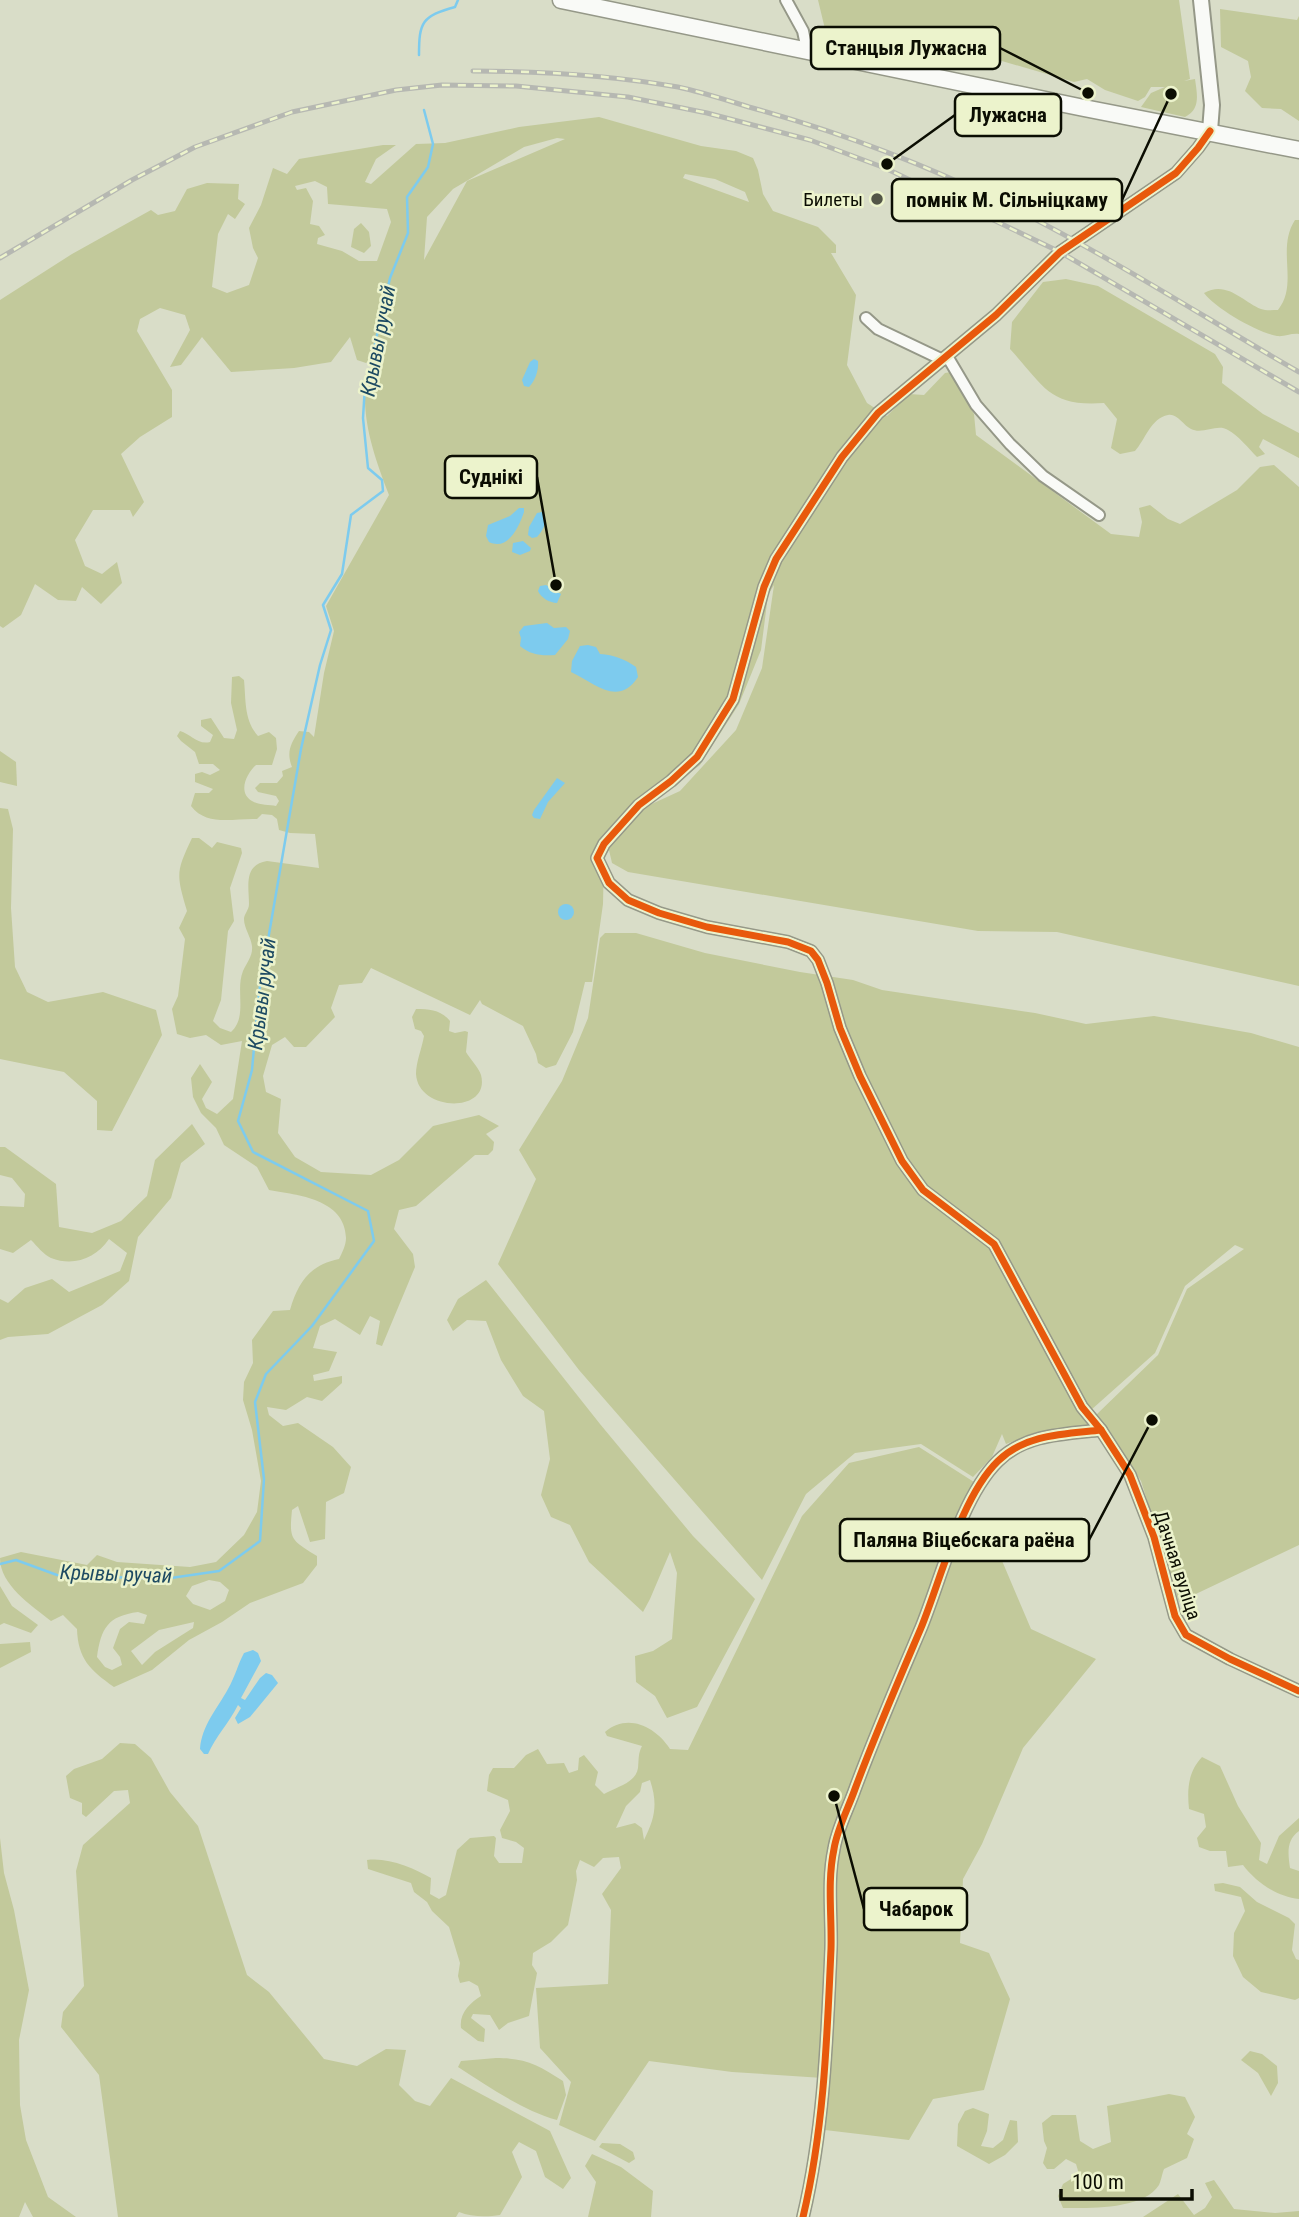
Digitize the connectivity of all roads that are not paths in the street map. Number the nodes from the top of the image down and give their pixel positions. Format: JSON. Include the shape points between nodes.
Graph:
{"nodes":[{"id":1,"x":561,"y":0,"type":"edge"},
{"id":2,"x":786,"y":0,"type":"edge"},
{"id":3,"x":1201,"y":0,"type":"edge"},
{"id":4,"x":807,"y":50,"type":"junction"},
{"id":5,"x":1210,"y":131,"type":"junction"},
{"id":6,"x":1299,"y":150,"type":"edge"},
{"id":7,"x":866,"y":318,"type":"dead end"},
{"id":8,"x":945,"y":358,"type":"junction"},
{"id":9,"x":1099,"y":515,"type":"dead end"},
{"id":10,"x":1101,"y":1430,"type":"junction"},
{"id":11,"x":1299,"y":1691,"type":"edge"},
{"id":12,"x":803,"y":2217,"type":"edge"}],
"edges":[{"from":1,"to":4,"type":"main road"},
{"from":2,"to":4,"type":"street","via":[[803,30]]},
{"from":3,"to":5,"type":"main road","via":[[1212,105]]},
{"from":4,"to":5,"type":"main road"},
{"from":5,"to":6,"type":"main road"},
{"from":5,"to":8,"type":"street","via":[[1176,173],[1060,252]]},
{"from":7,"to":8,"type":"street","via":[[878,329]]},
{"from":8,"to":9,"type":"street","via":[[976,405],[1010,444],[1044,476]]},
{"from":8,"to":10,"type":"street","name":"Дачная вуліца","via":[[878,413],[842,457],[776,559],[733,699],[697,757],[639,805],[597,858],[609,883],[628,900],[707,927],[788,942],[811,951],[827,983],[839,1028],[902,1161],[923,1190],[994,1244],[1082,1406]]},
{"from":10,"to":11,"type":"street","name":"Дачная вуліца","via":[[1130,1475],[1154,1537],[1175,1616],[1186,1635]]},
{"from":10,"to":12,"type":"street","via":[[1025,1441],[998,1460],[977,1486],[876,1733],[834,1847],[821,2110]]}]}
